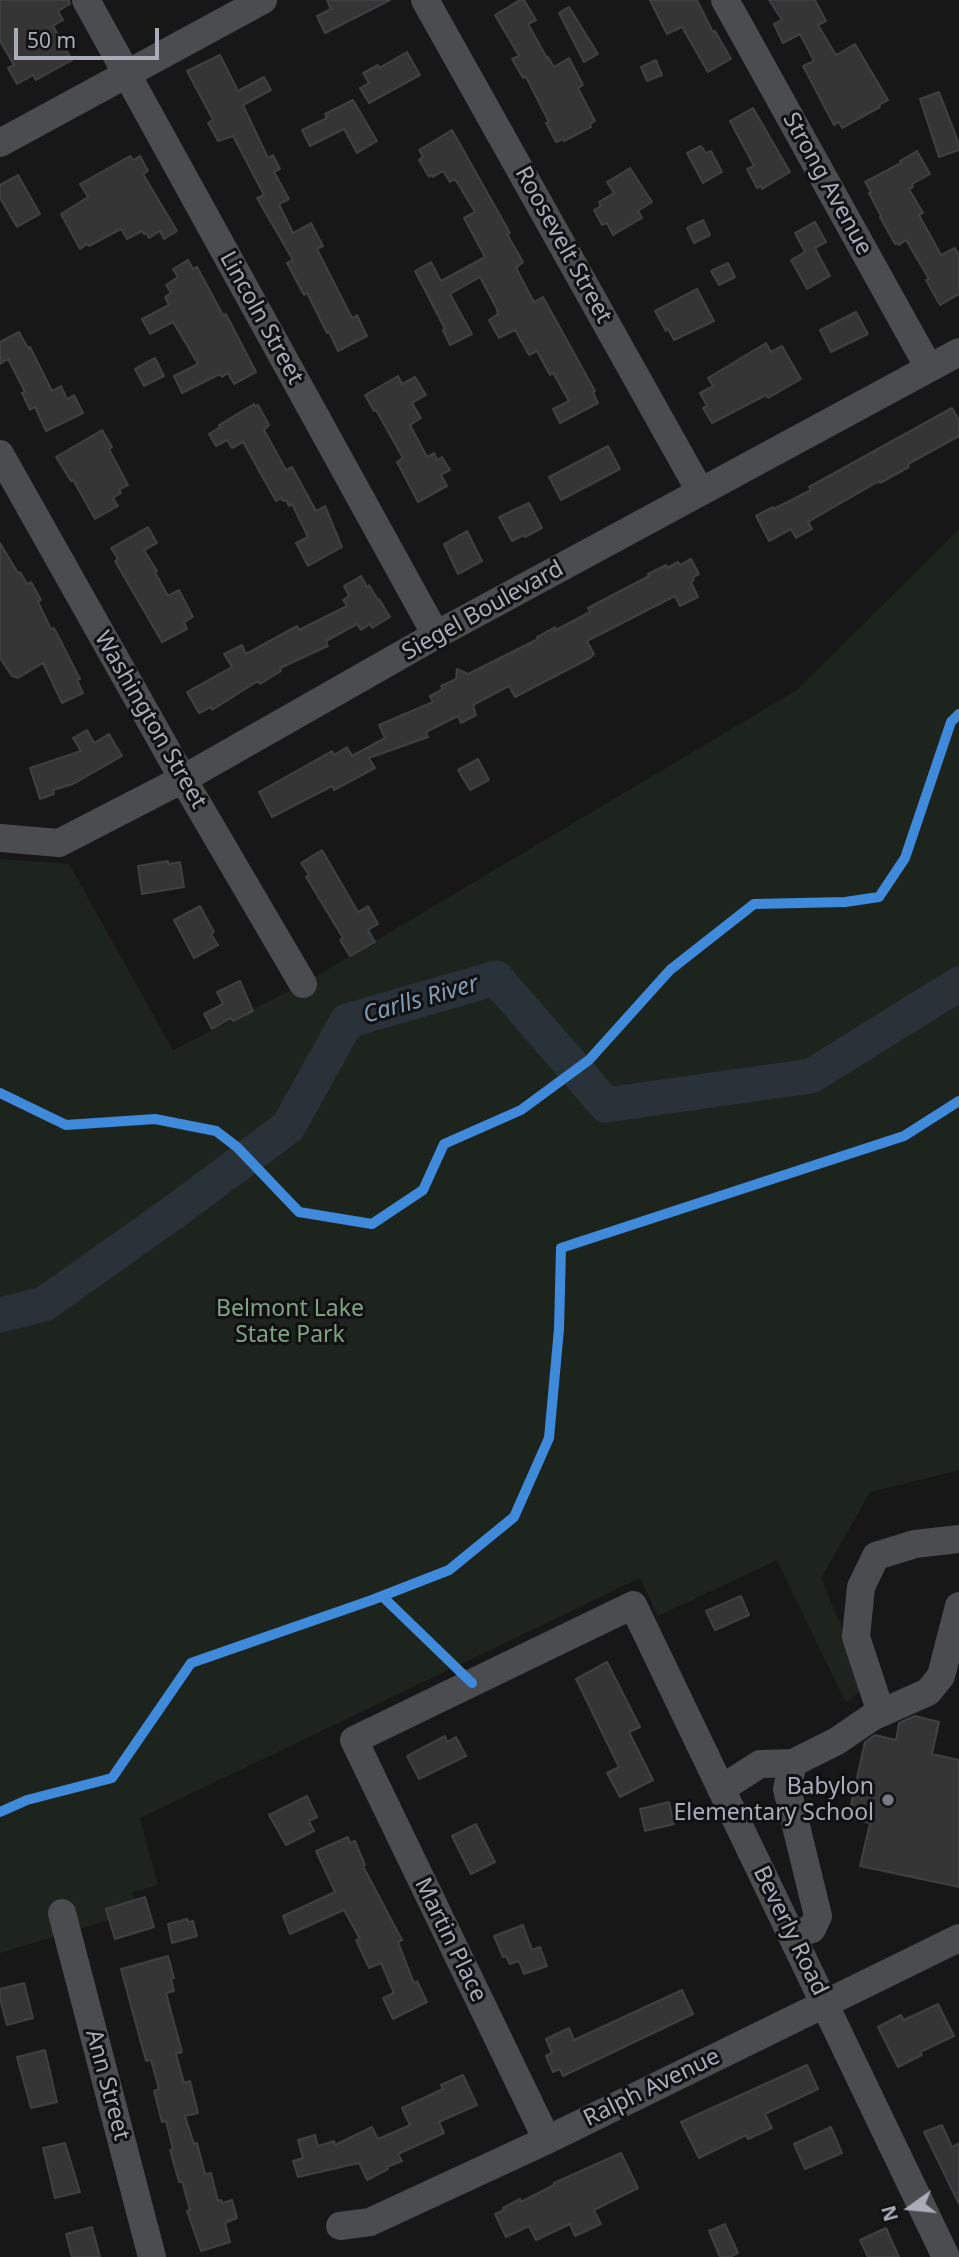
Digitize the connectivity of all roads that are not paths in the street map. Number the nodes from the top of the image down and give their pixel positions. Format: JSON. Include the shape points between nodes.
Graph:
{"nodes":[{"id":1,"x":86,"y":0,"type":"edge"},
{"id":2,"x":263,"y":0,"type":"edge"},
{"id":3,"x":425,"y":0,"type":"edge"},
{"id":4,"x":725,"y":0,"type":"edge"},
{"id":5,"x":127,"y":76,"type":"junction"},
{"id":6,"x":0,"y":143,"type":"edge"},
{"id":7,"x":959,"y":352,"type":"edge"},
{"id":8,"x":929,"y":368,"type":"junction"},
{"id":9,"x":0,"y":454,"type":"edge"},
{"id":10,"x":700,"y":491,"type":"junction"},
{"id":11,"x":436,"y":635,"type":"junction"},
{"id":12,"x":183,"y":779,"type":"junction"},
{"id":13,"x":0,"y":838,"type":"edge"},
{"id":14,"x":303,"y":984,"type":"dead end"},
{"id":15,"x":959,"y":1539,"type":"edge"},
{"id":16,"x":633,"y":1605,"type":"joint"},
{"id":17,"x":959,"y":1606,"type":"edge"},
{"id":18,"x":881,"y":1713,"type":"junction"},
{"id":19,"x":793,"y":1763,"type":"junction"},
{"id":20,"x":721,"y":1789,"type":"junction"},
{"id":21,"x":62,"y":1913,"type":"dead end"},
{"id":22,"x":792,"y":1935,"type":"junction"},
{"id":23,"x":959,"y":1938,"type":"edge"},
{"id":24,"x":824,"y":2003,"type":"junction"},
{"id":25,"x":547,"y":2140,"type":"junction"},
{"id":26,"x":340,"y":2226,"type":"dead end"},
{"id":27,"x":152,"y":2257,"type":"edge"},
{"id":28,"x":946,"y":2257,"type":"edge"}],
"edges":[{"from":1,"to":5,"type":"street","name":"Lincoln Street"},
{"from":2,"to":5,"type":"street"},
{"from":3,"to":10,"type":"street","name":"Roosevelt Street"},
{"from":4,"to":8,"type":"street","name":"Strong Avenue"},
{"from":5,"to":6,"type":"street"},
{"from":5,"to":11,"type":"street","name":"Lincoln Street"},
{"from":7,"to":8,"type":"street","name":"Siegel Boulevard"},
{"from":8,"to":10,"type":"street","name":"Siegel Boulevard"},
{"from":9,"to":12,"type":"street","name":"Washington Street"},
{"from":10,"to":11,"type":"street","name":"Siegel Boulevard"},
{"from":11,"to":12,"type":"street","name":"Siegel Boulevard"},
{"from":12,"to":13,"type":"street","name":"Siegel Boulevard","via":[[59,843]]},
{"from":12,"to":14,"type":"street","name":"Washington Street"},
{"from":15,"to":18,"type":"street","via":[[915,1544],[876,1556],[860,1587],[856,1637]]},
{"from":16,"to":20,"type":"street","name":"Beverly Road"},
{"from":16,"to":25,"type":"street","name":"Martin Place","via":[[354,1740]]},
{"from":17,"to":18,"type":"street","via":[[940,1676],[928,1692]]},
{"from":18,"to":19,"type":"street"},
{"from":19,"to":20,"type":"street","via":[[760,1764]]},
{"from":19,"to":22,"type":"street","via":[[786,1789],[818,1916],[812,1929]]},
{"from":20,"to":22,"type":"street","name":"Beverly Road"},
{"from":21,"to":27,"type":"street","name":"Ann Street"},
{"from":22,"to":24,"type":"street","name":"Beverly Road"},
{"from":23,"to":24,"type":"street","name":"Ralph Avenue"},
{"from":24,"to":25,"type":"street","name":"Ralph Avenue"},
{"from":24,"to":28,"type":"street","name":"Beverly Road"},
{"from":25,"to":26,"type":"street","name":"Ralph Avenue","via":[[370,2222]]}]}
